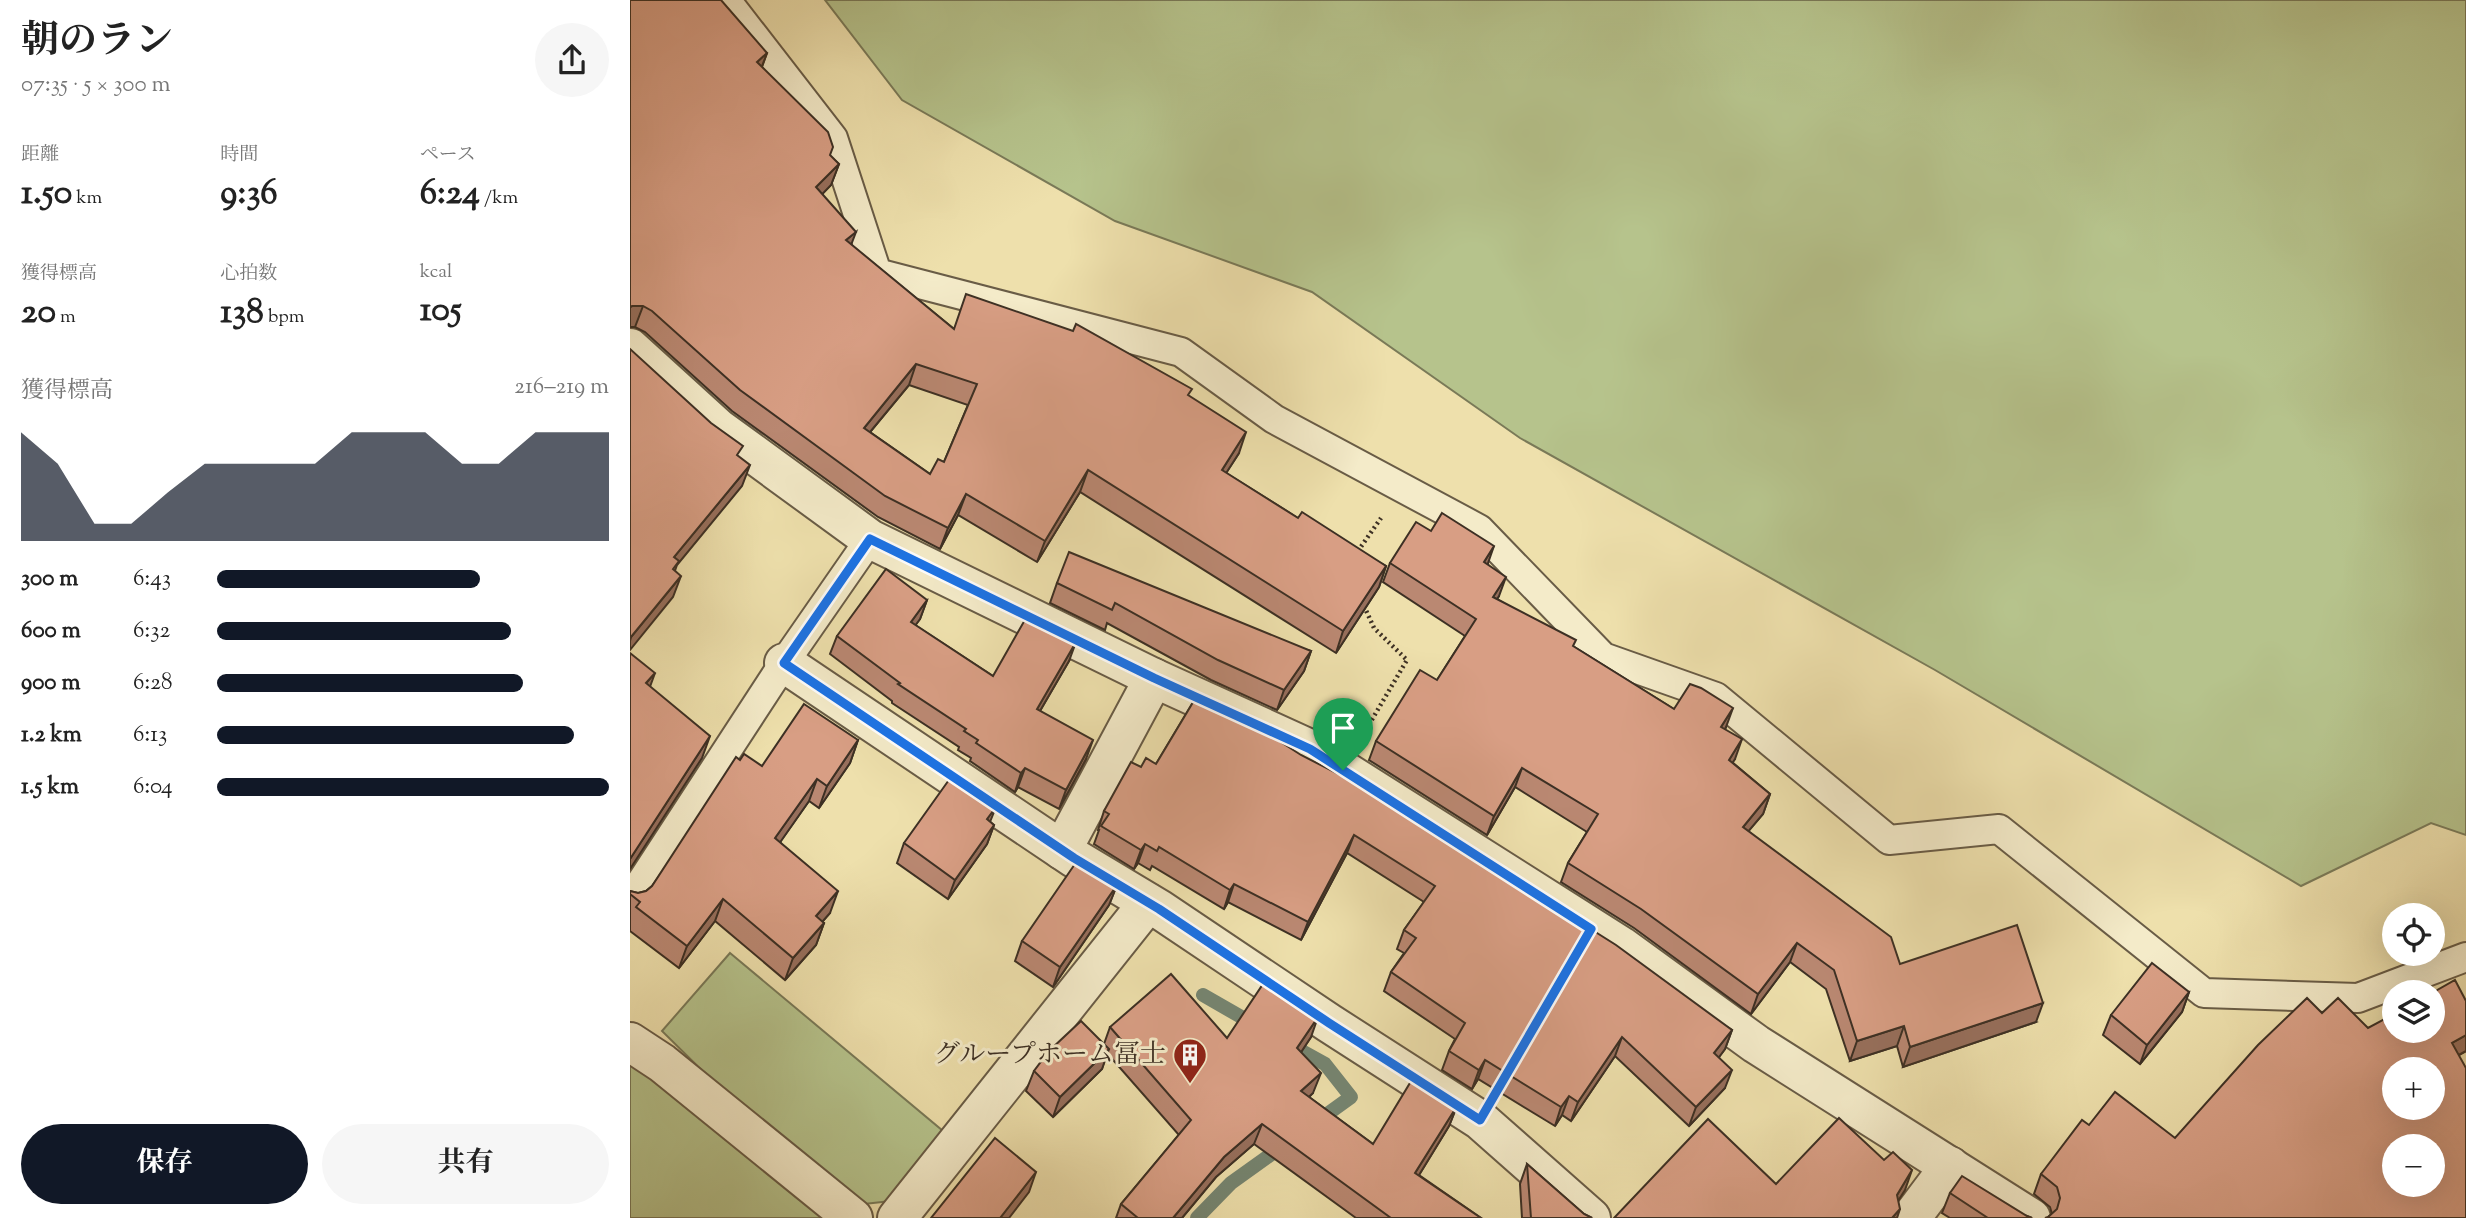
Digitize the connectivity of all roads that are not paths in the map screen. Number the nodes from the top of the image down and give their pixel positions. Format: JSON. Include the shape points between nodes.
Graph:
{"nodes":[{"id":1,"x":726,"y":0,"type":"edge"},
{"id":2,"x":630,"y":348,"type":"edge"},
{"id":3,"x":870,"y":539,"type":"junction"},
{"id":4,"x":784,"y":663,"type":"junction"},
{"id":5,"x":1154,"y":678,"type":"junction"},
{"id":6,"x":1062,"y":850,"type":"junction"},
{"id":7,"x":630,"y":899,"type":"edge"},
{"id":8,"x":1148,"y":903,"type":"junction"},
{"id":9,"x":2466,"y":957,"type":"edge"},
{"id":10,"x":630,"y":1042,"type":"edge"},
{"id":11,"x":1950,"y":1166,"type":"junction"},
{"id":12,"x":853,"y":1218,"type":"edge"},
{"id":13,"x":897,"y":1218,"type":"edge"},
{"id":14,"x":1591,"y":1218,"type":"edge"},
{"id":15,"x":1911,"y":1218,"type":"edge"},
{"id":16,"x":2031,"y":1218,"type":"edge"}],
"edges":[{"from":1,"to":9,"type":"lane","via":[[833,138],[877,273],[1181,352],[1273,419],[1479,529],[1603,657],[1716,697],[1889,840],[1999,829],[2204,993],[2358,998]]},
{"from":2,"to":3,"type":"street","via":[[718,428]]},
{"from":3,"to":4,"type":"lane"},
{"from":3,"to":5,"type":"street"},
{"from":4,"to":6,"type":"street"},
{"from":4,"to":7,"type":"lane"},
{"from":5,"to":6,"type":"street"},
{"from":5,"to":11,"type":"street","via":[[1310,749],[1620,947],[1756,1044]]},
{"from":6,"to":8,"type":"street"},
{"from":8,"to":13,"type":"street"},
{"from":8,"to":14,"type":"street","via":[[1480,1120]]},
{"from":10,"to":12,"type":"street"},
{"from":11,"to":15,"type":"street"},
{"from":11,"to":16,"type":"street"}]}
